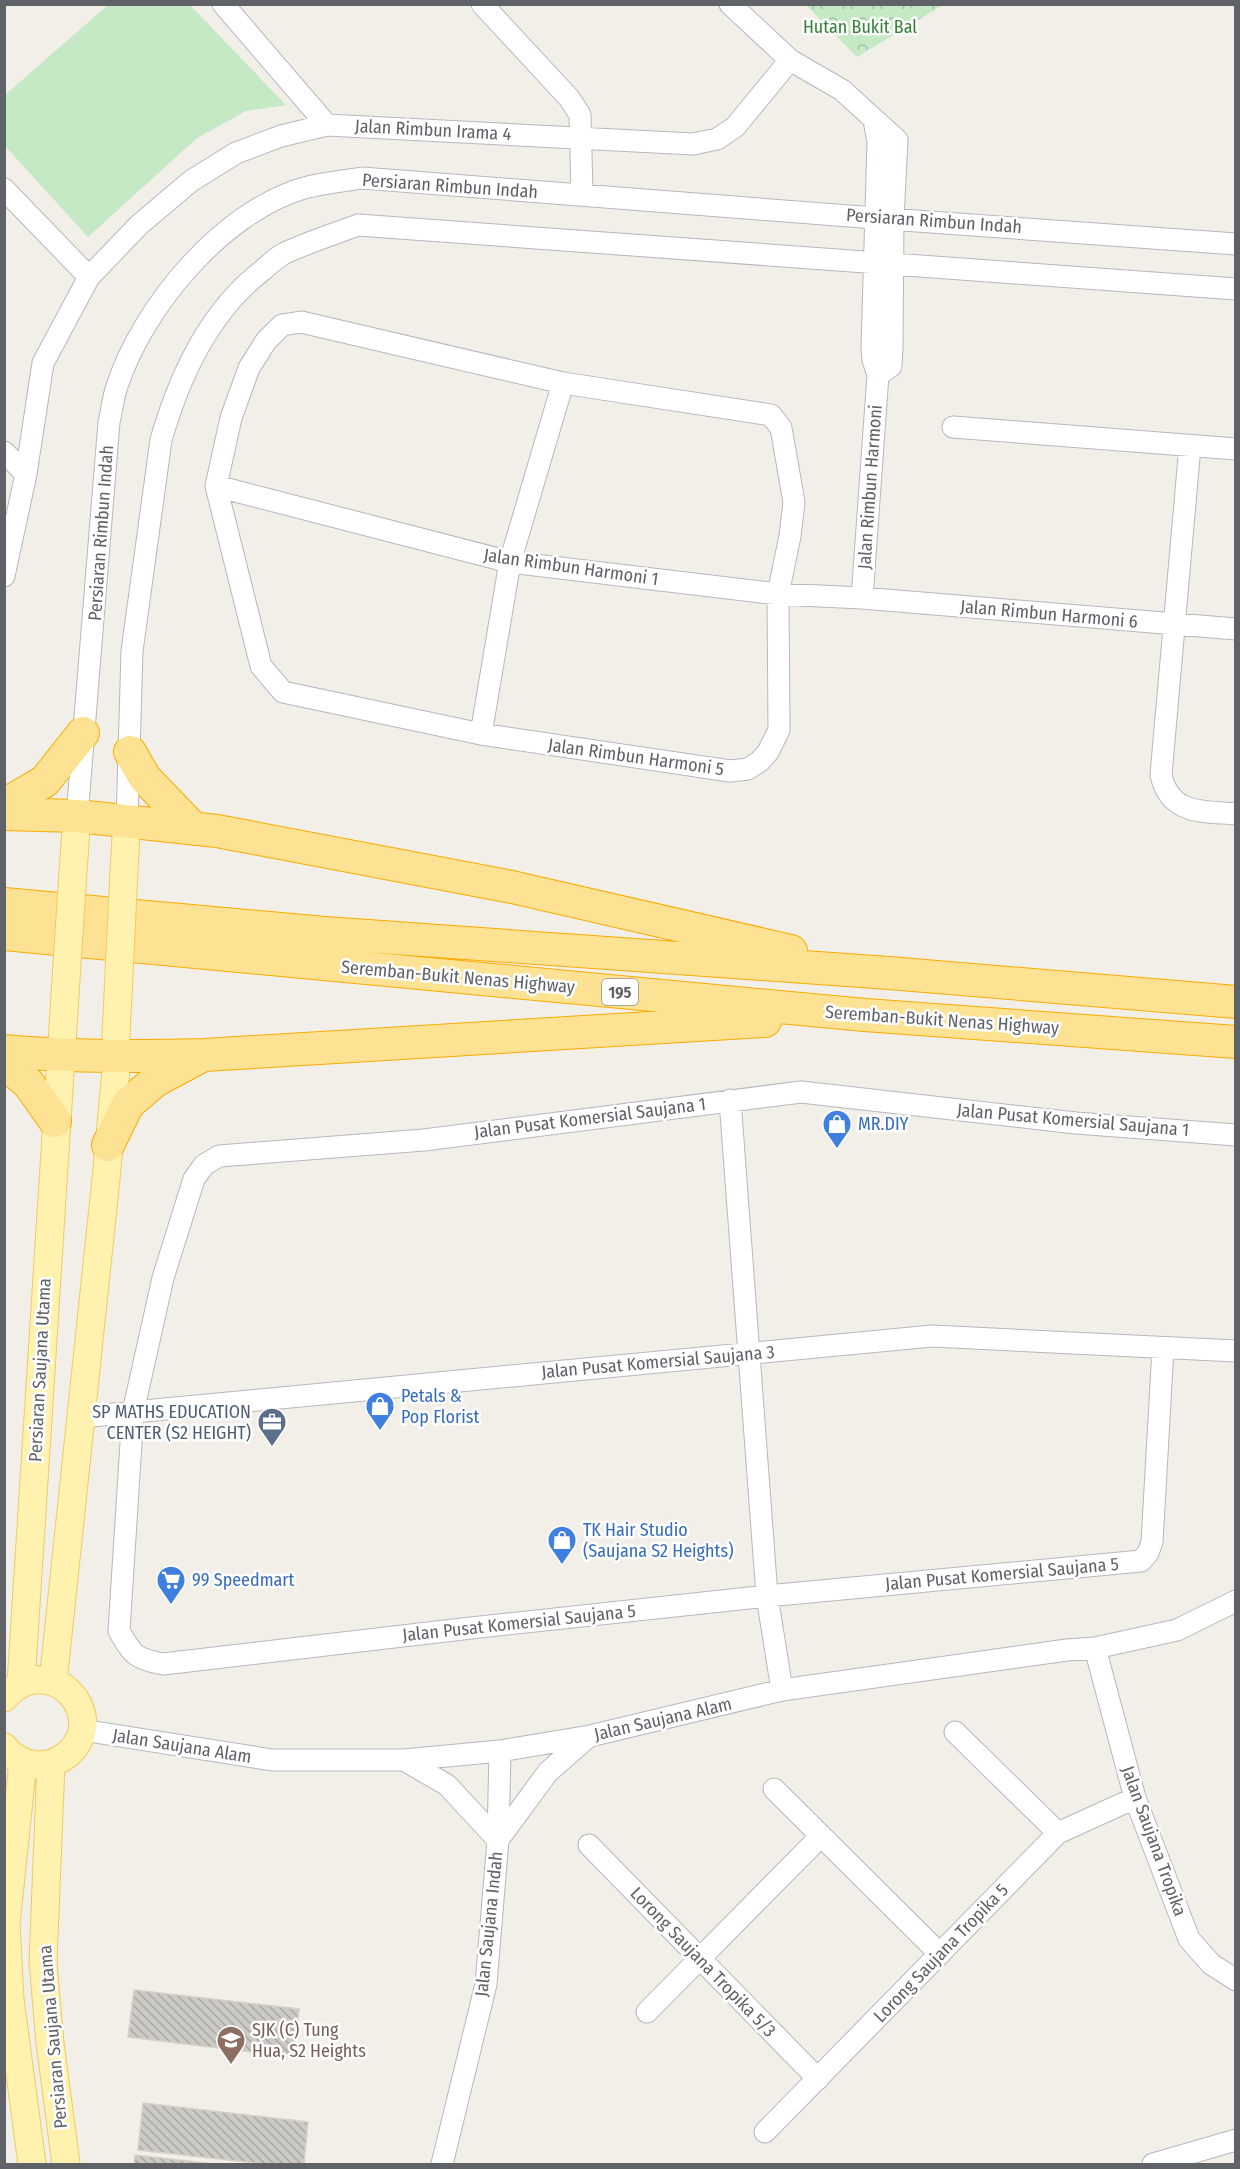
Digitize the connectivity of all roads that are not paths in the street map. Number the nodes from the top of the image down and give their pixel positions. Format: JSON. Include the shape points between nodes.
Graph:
{"nodes":[{"id":1,"x":224,"y":4,"type":"edge"},
{"id":2,"x":482,"y":4,"type":"edge"},
{"id":3,"x":730,"y":4,"type":"edge"},
{"id":4,"x":790,"y":60,"type":"junction"},
{"id":5,"x":327,"y":125,"type":"junction"},
{"id":6,"x":581,"y":137,"type":"junction"},
{"id":7,"x":4,"y":189,"type":"edge"},
{"id":8,"x":582,"y":194,"type":"junction"},
{"id":9,"x":884,"y":219,"type":"junction"},
{"id":10,"x":1236,"y":244,"type":"edge"},
{"id":11,"x":885,"y":264,"type":"junction"},
{"id":12,"x":89,"y":277,"type":"junction"},
{"id":13,"x":1236,"y":289,"type":"edge"},
{"id":14,"x":563,"y":383,"type":"junction"},
{"id":15,"x":953,"y":427,"type":"dead end"},
{"id":16,"x":1190,"y":446,"type":"junction"},
{"id":17,"x":1236,"y":449,"type":"edge"},
{"id":18,"x":4,"y":452,"type":"edge"},
{"id":19,"x":26,"y":474,"type":"junction"},
{"id":20,"x":216,"y":486,"type":"junction"},
{"id":21,"x":510,"y":562,"type":"junction"},
{"id":22,"x":4,"y":576,"type":"edge"},
{"id":23,"x":778,"y":594,"type":"junction"},
{"id":24,"x":862,"y":598,"type":"junction"},
{"id":25,"x":1173,"y":624,"type":"junction"},
{"id":26,"x":1236,"y":629,"type":"edge"},
{"id":27,"x":83,"y":733,"type":"junction"},
{"id":28,"x":482,"y":734,"type":"junction"},
{"id":29,"x":130,"y":752,"type":"junction"},
{"id":30,"x":4,"y":805,"type":"edge"},
{"id":31,"x":4,"y":814,"type":"edge"},
{"id":32,"x":1236,"y":814,"type":"edge"},
{"id":33,"x":77,"y":816,"type":"junction"},
{"id":34,"x":127,"y":822,"type":"junction"},
{"id":35,"x":194,"y":829,"type":"junction"},
{"id":36,"x":4,"y":904,"type":"edge"},
{"id":37,"x":4,"y":934,"type":"edge"},
{"id":38,"x":889,"y":973,"type":"junction"},
{"id":39,"x":1236,"y":1002,"type":"edge"},
{"id":40,"x":865,"y":1015,"type":"junction"},
{"id":41,"x":1236,"y":1042,"type":"edge"},
{"id":42,"x":4,"y":1051,"type":"edge"},
{"id":43,"x":204,"y":1055,"type":"junction"},
{"id":44,"x":60,"y":1056,"type":"junction"},
{"id":45,"x":117,"y":1058,"type":"junction"},
{"id":46,"x":4,"y":1063,"type":"edge"},
{"id":47,"x":730,"y":1100,"type":"junction"},
{"id":48,"x":55,"y":1121,"type":"junction"},
{"id":49,"x":1236,"y":1135,"type":"edge"},
{"id":50,"x":108,"y":1146,"type":"junction"},
{"id":51,"x":1163,"y":1349,"type":"junction"},
{"id":52,"x":1236,"y":1351,"type":"edge"},
{"id":53,"x":749,"y":1354,"type":"junction"},
{"id":54,"x":133,"y":1412,"type":"junction"},
{"id":55,"x":81,"y":1417,"type":"junction"},
{"id":56,"x":767,"y":1596,"type":"junction"},
{"id":57,"x":1236,"y":1601,"type":"edge"},
{"id":58,"x":1095,"y":1648,"type":"junction"},
{"id":59,"x":53,"y":1682,"type":"junction"},
{"id":60,"x":782,"y":1690,"type":"junction"},
{"id":61,"x":13,"y":1691,"type":"edge"},
{"id":62,"x":82,"y":1731,"type":"junction"},
{"id":63,"x":955,"y":1732,"type":"dead end"},
{"id":64,"x":590,"y":1736,"type":"junction"},
{"id":65,"x":500,"y":1751,"type":"junction"},
{"id":66,"x":14,"y":1755,"type":"edge"},
{"id":67,"x":404,"y":1760,"type":"junction"},
{"id":68,"x":51,"y":1764,"type":"junction"},
{"id":69,"x":774,"y":1789,"type":"dead end"},
{"id":70,"x":1135,"y":1798,"type":"junction"},
{"id":71,"x":1058,"y":1833,"type":"junction"},
{"id":72,"x":821,"y":1836,"type":"junction"},
{"id":73,"x":498,"y":1840,"type":"junction"},
{"id":74,"x":589,"y":1845,"type":"dead end"},
{"id":75,"x":940,"y":1954,"type":"junction"},
{"id":76,"x":700,"y":1958,"type":"junction"},
{"id":77,"x":1236,"y":1980,"type":"edge"},
{"id":78,"x":647,"y":2012,"type":"dead end"},
{"id":79,"x":818,"y":2079,"type":"junction"},
{"id":80,"x":765,"y":2132,"type":"dead end"},
{"id":81,"x":1236,"y":2140,"type":"edge"},
{"id":82,"x":32,"y":2164,"type":"edge"},
{"id":83,"x":66,"y":2164,"type":"edge"},
{"id":84,"x":442,"y":2164,"type":"edge"},
{"id":85,"x":1154,"y":2164,"type":"edge"}],
"edges":[{"from":1,"to":5,"type":"street"},
{"from":2,"to":6,"type":"street","via":[[569,98],[579,115]]},
{"from":3,"to":4,"type":"street"},
{"from":4,"to":6,"type":"street","name":"Jalan Rimbun Irama 4","via":[[735,127],[717,139],[693,144]]},
{"from":4,"to":9,"type":"street","name":"Jalan Rimbun Harmoni","via":[[842,90],[873,120]]},
{"from":5,"to":6,"type":"street","name":"Jalan Rimbun Irama 4"},
{"from":5,"to":12,"type":"street","name":"Jalan Rimbun Irama 4","via":[[281,136],[236,153],[146,219]]},
{"from":6,"to":8,"type":"street"},
{"from":7,"to":12,"type":"street"},
{"from":8,"to":9,"type":"street","name":"Persiaran Rimbun Indah"},
{"from":8,"to":27,"type":"street","name":"Persiaran Rimbun Indah","via":[[363,178],[303,188],[264,205],[226,230],[184,270],[134,347],[117,386],[109,422]]},
{"from":9,"to":10,"type":"street","name":"Persiaran Rimbun Indah"},
{"from":9,"to":11,"type":"street","name":"Jalan Rimbun Harmoni"},
{"from":11,"to":13,"type":"street"},
{"from":11,"to":24,"type":"street","name":"Jalan Rimbun Harmoni","via":[[872,348],[878,375]]},
{"from":11,"to":29,"type":"street","via":[[358,225],[284,254],[245,284],[214,322],[185,371],[170,410],[161,440],[132,651]]},
{"from":12,"to":19,"type":"street","via":[[43,363]]},
{"from":14,"to":20,"type":"street","name":"Jalan Rimbun Harmoni 5","via":[[301,322],[282,325],[249,368],[231,418]]},
{"from":14,"to":21,"type":"street"},
{"from":14,"to":23,"type":"street","name":"Jalan Rimbun Harmoni 5","via":[[771,415],[782,428],[794,502]]},
{"from":15,"to":16,"type":"street"},
{"from":16,"to":17,"type":"street"},
{"from":16,"to":25,"type":"street"},
{"from":18,"to":19,"type":"street"},
{"from":19,"to":22,"type":"street"},
{"from":20,"to":21,"type":"street","name":"Jalan Rimbun Harmoni 1"},
{"from":20,"to":28,"type":"street","name":"Jalan Rimbun Harmoni 5","via":[[261,666],[283,692]]},
{"from":21,"to":23,"type":"street","name":"Jalan Rimbun Harmoni 1"},
{"from":21,"to":28,"type":"street"},
{"from":23,"to":24,"type":"street","name":"Jalan Rimbun Harmoni 1"},
{"from":23,"to":28,"type":"street","name":"Jalan Rimbun Harmoni 5","via":[[778,730],[768,752],[748,769],[730,771]]},
{"from":24,"to":25,"type":"street","name":"Jalan Rimbun Harmoni 6"},
{"from":25,"to":26,"type":"street","name":"Jalan Rimbun Harmoni 6"},
{"from":25,"to":32,"type":"street","via":[[1161,775],[1164,789],[1186,809]]},
{"from":27,"to":30,"type":"highway","via":[[45,781]]},
{"from":27,"to":33,"type":"street","name":"Persiaran Rimbun Indah"},
{"from":29,"to":34,"type":"street"},
{"from":29,"to":35,"type":"highway","via":[[144,778]]},
{"from":31,"to":33,"type":"highway"},
{"from":33,"to":34,"type":"highway"},
{"from":33,"to":44,"type":"main road","name":"Persiaran Saujana Utama","bridge":true},
{"from":34,"to":35,"type":"highway"},
{"from":34,"to":45,"type":"main road","bridge":true},
{"from":35,"to":38,"type":"highway","via":[[512,887]]},
{"from":36,"to":38,"type":"highway","name":"Seremban-Bukit Nenas Highway","number":"195","via":[[325,933]]},
{"from":37,"to":40,"type":"highway","name":"Seremban-Bukit Nenas Highway","number":"195"},
{"from":38,"to":39,"type":"highway","name":"Seremban-Bukit Nenas Highway","number":"195"},
{"from":40,"to":41,"type":"highway","name":"Seremban-Bukit Nenas Highway","number":"195"},
{"from":40,"to":43,"type":"highway"},
{"from":42,"to":44,"type":"highway"},
{"from":43,"to":45,"type":"highway"},
{"from":43,"to":50,"type":"highway","via":[[155,1082],[128,1104]]},
{"from":44,"to":45,"type":"highway"},
{"from":44,"to":48,"type":"main road","name":"Persiaran Saujana Utama"},
{"from":45,"to":50,"type":"main road"},
{"from":46,"to":48,"type":"highway","via":[[29,1084]]},
{"from":47,"to":49,"type":"street","name":"Jalan Pusat Komersial Saujana 1","via":[[801,1092],[1076,1123]]},
{"from":47,"to":53,"type":"street"},
{"from":47,"to":54,"type":"street","name":"Jalan Pusat Komersial Saujana 1","via":[[424,1140],[219,1156],[204,1165],[194,1179],[163,1278]]},
{"from":48,"to":61,"type":"main road","name":"Persiaran Saujana Utama"},
{"from":50,"to":55,"type":"main road"},
{"from":51,"to":52,"type":"street","name":"Jalan Pusat Komersial Saujana 3"},
{"from":51,"to":53,"type":"street","name":"Jalan Pusat Komersial Saujana 3","via":[[932,1336]]},
{"from":51,"to":56,"type":"street","name":"Jalan Pusat Komersial Saujana 5","via":[[1152,1542],[1141,1561]]},
{"from":53,"to":54,"type":"street","name":"Jalan Pusat Komersial Saujana 3"},
{"from":53,"to":56,"type":"street"},
{"from":54,"to":55,"type":"street","name":"Jalan Pusat Komersial Saujana 3"},
{"from":54,"to":56,"type":"street","name":"Jalan Pusat Komersial Saujana 5","via":[[119,1631],[130,1651],[144,1660],[163,1664]]},
{"from":55,"to":59,"type":"main road"},
{"from":56,"to":60,"type":"street"},
{"from":57,"to":58,"type":"street","name":"Jalan Saujana Alam","via":[[1177,1630]]},
{"from":58,"to":60,"type":"street","name":"Jalan Saujana Alam"},
{"from":58,"to":70,"type":"street","name":"Jalan Saujana Tropika"},
{"from":59,"to":61,"type":"main road","via":[[32,1680]]},
{"from":59,"to":62,"type":"main road","via":[[76,1701]]},
{"from":60,"to":64,"type":"street","name":"Jalan Saujana Alam"},
{"from":62,"to":67,"type":"street","name":"Jalan Saujana Alam","via":[[272,1760]]},
{"from":62,"to":68,"type":"main road","via":[[71,1752]]},
{"from":63,"to":71,"type":"street"},
{"from":64,"to":65,"type":"street","name":"Jalan Saujana Alam"},
{"from":64,"to":73,"type":"street","via":[[548,1772]]},
{"from":65,"to":67,"type":"street","name":"Jalan Saujana Alam"},
{"from":65,"to":73,"type":"street","name":"Jalan Saujana Indah"},
{"from":66,"to":68,"type":"main road","via":[[37,1766]]},
{"from":66,"to":82,"type":"main road","name":"Persiaran Saujana Utama","via":[[6,1924],[10,1999]]},
{"from":67,"to":73,"type":"street","via":[[447,1785]]},
{"from":68,"to":83,"type":"main road","name":"Persiaran Saujana Utama","via":[[43,1962]]},
{"from":69,"to":72,"type":"street"},
{"from":70,"to":71,"type":"street","name":"Lorong Saujana Tropika 5"},
{"from":70,"to":77,"type":"street","name":"Jalan Saujana Tropika","via":[[1189,1939],[1211,1964]]},
{"from":71,"to":75,"type":"street","name":"Lorong Saujana Tropika 5"},
{"from":72,"to":75,"type":"street"},
{"from":72,"to":76,"type":"street"},
{"from":73,"to":84,"type":"street","name":"Jalan Saujana Indah","via":[[486,1984]]},
{"from":74,"to":76,"type":"street","name":"Lorong Saujana Tropika 5/3"},
{"from":75,"to":79,"type":"street","name":"Lorong Saujana Tropika 5"},
{"from":76,"to":78,"type":"street"},
{"from":76,"to":79,"type":"street","name":"Lorong Saujana Tropika 5/3"},
{"from":79,"to":80,"type":"street","name":"Lorong Saujana Tropika 5"},
{"from":81,"to":85,"type":"street"}]}
